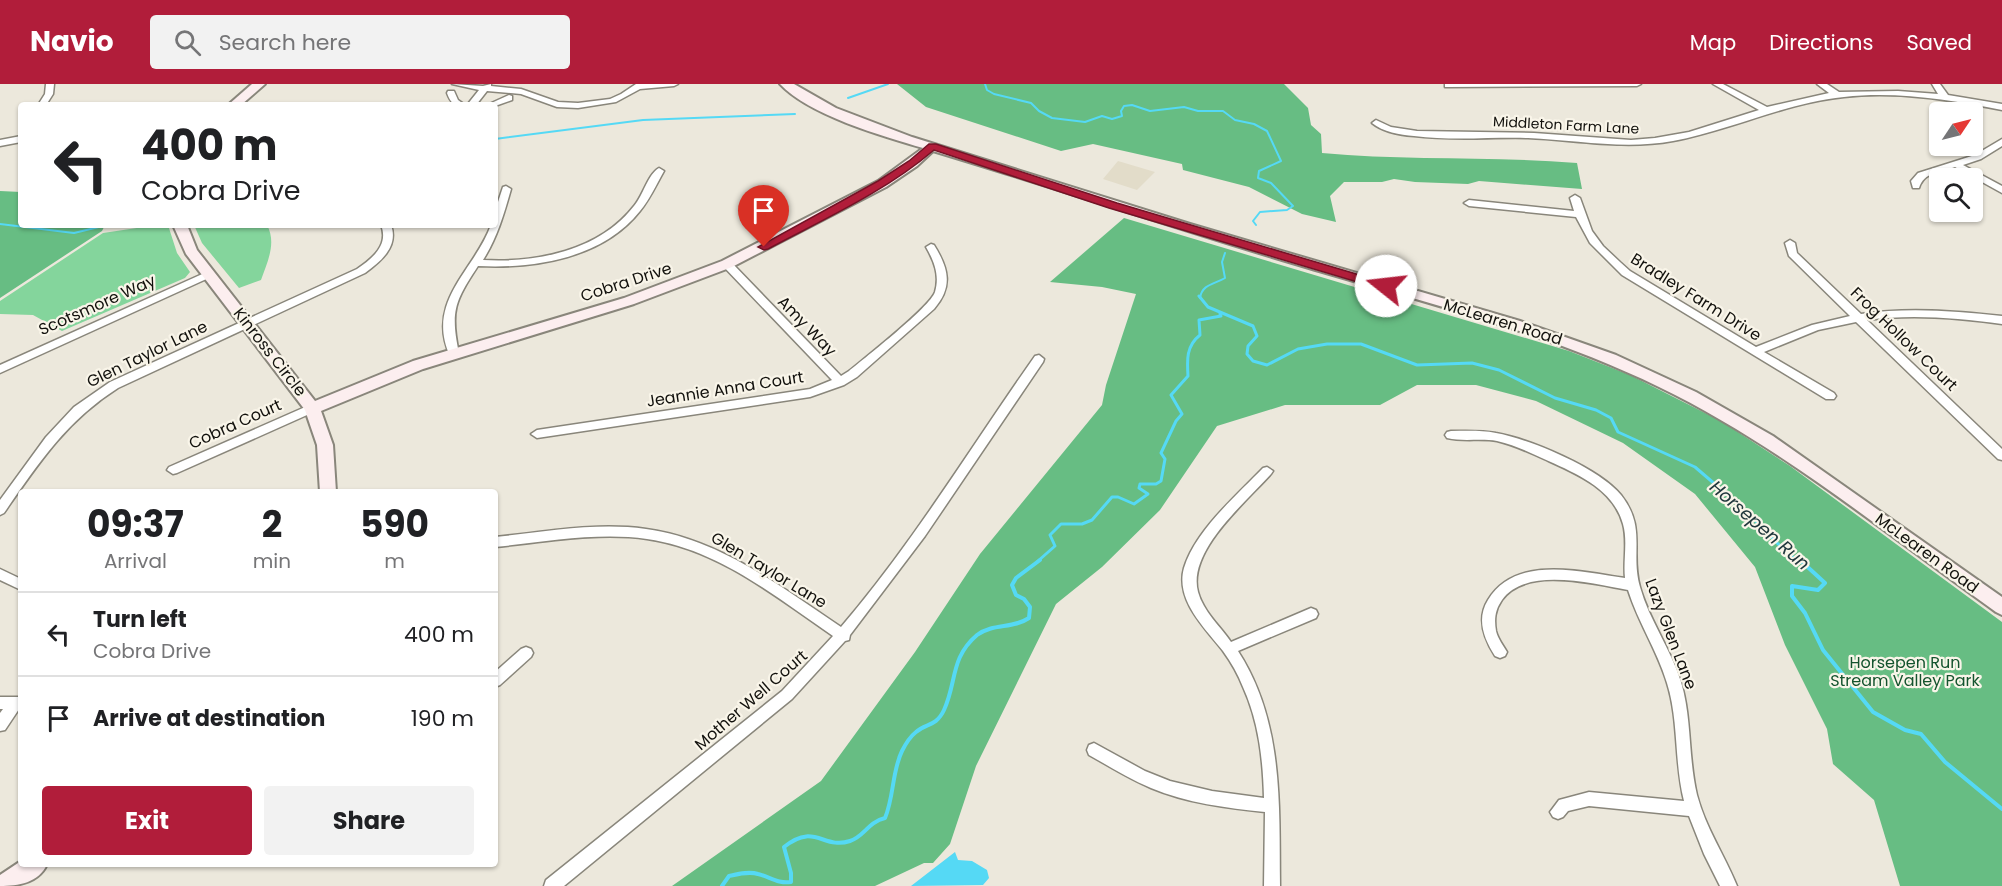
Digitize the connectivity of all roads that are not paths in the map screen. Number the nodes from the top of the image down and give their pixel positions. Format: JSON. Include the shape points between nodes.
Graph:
{"nodes":[{"id":1,"x":50,"y":84,"type":"edge"},
{"id":2,"x":260,"y":84,"type":"edge"},
{"id":3,"x":456,"y":84,"type":"edge"},
{"id":4,"x":674,"y":84,"type":"edge"},
{"id":5,"x":786,"y":84,"type":"edge"},
{"id":6,"x":1636,"y":84,"type":"edge"},
{"id":7,"x":1717,"y":84,"type":"edge"},
{"id":8,"x":1821,"y":84,"type":"edge"},
{"id":9,"x":1936,"y":84,"type":"edge"},
{"id":10,"x":1448,"y":85,"type":"edge"},
{"id":11,"x":487,"y":86,"type":"edge"},
{"id":12,"x":640,"y":86,"type":"edge"},
{"id":13,"x":451,"y":93,"type":"dead end"},
{"id":14,"x":1838,"y":95,"type":"junction"},
{"id":15,"x":509,"y":98,"type":"dead end"},
{"id":16,"x":1945,"y":98,"type":"junction"},
{"id":17,"x":44,"y":102,"type":"edge"},
{"id":18,"x":238,"y":102,"type":"edge"},
{"id":19,"x":456,"y":102,"type":"edge"},
{"id":20,"x":474,"y":102,"type":"edge"},
{"id":21,"x":498,"y":102,"type":"edge"},
{"id":22,"x":2002,"y":107,"type":"edge"},
{"id":23,"x":1767,"y":110,"type":"junction"},
{"id":24,"x":1376,"y":123,"type":"dead end"},
{"id":25,"x":18,"y":140,"type":"edge"},
{"id":26,"x":2002,"y":142,"type":"edge"},
{"id":27,"x":0,"y":143,"type":"edge"},
{"id":28,"x":932,"y":146,"type":"junction"},
{"id":29,"x":1956,"y":164,"type":"junction"},
{"id":30,"x":659,"y":171,"type":"dead end"},
{"id":31,"x":1916,"y":186,"type":"dead end"},
{"id":32,"x":506,"y":189,"type":"dead end"},
{"id":33,"x":2002,"y":190,"type":"edge"},
{"id":34,"x":1575,"y":198,"type":"dead end"},
{"id":35,"x":1469,"y":203,"type":"dead end"},
{"id":36,"x":1578,"y":214,"type":"junction"},
{"id":37,"x":498,"y":216,"type":"edge"},
{"id":38,"x":181,"y":228,"type":"edge"},
{"id":39,"x":387,"y":228,"type":"edge"},
{"id":40,"x":494,"y":228,"type":"edge"},
{"id":41,"x":1790,"y":243,"type":"dead end"},
{"id":42,"x":931,"y":247,"type":"dead end"},
{"id":43,"x":474,"y":263,"type":"junction"},
{"id":44,"x":727,"y":264,"type":"junction"},
{"id":45,"x":209,"y":274,"type":"junction"},
{"id":46,"x":1857,"y":318,"type":"junction"},
{"id":47,"x":2002,"y":320,"type":"edge"},
{"id":48,"x":248,"y":324,"type":"junction"},
{"id":49,"x":1756,"y":351,"type":"junction"},
{"id":50,"x":454,"y":354,"type":"junction"},
{"id":51,"x":1039,"y":359,"type":"dead end"},
{"id":52,"x":0,"y":369,"type":"edge"},
{"id":53,"x":840,"y":382,"type":"junction"},
{"id":54,"x":1830,"y":396,"type":"dead end"},
{"id":55,"x":312,"y":408,"type":"junction"},
{"id":56,"x":537,"y":434,"type":"dead end"},
{"id":57,"x":1452,"y":435,"type":"dead end"},
{"id":58,"x":2002,"y":456,"type":"edge"},
{"id":59,"x":173,"y":470,"type":"dead end"},
{"id":60,"x":1268,"y":471,"type":"dead end"},
{"id":61,"x":328,"y":489,"type":"edge"},
{"id":62,"x":0,"y":510,"type":"edge"},
{"id":63,"x":498,"y":542,"type":"edge"},
{"id":64,"x":0,"y":574,"type":"edge"},
{"id":65,"x":18,"y":583,"type":"edge"},
{"id":66,"x":1633,"y":585,"type":"junction"},
{"id":67,"x":2002,"y":607,"type":"edge"},
{"id":68,"x":1311,"y":614,"type":"dead end"},
{"id":69,"x":844,"y":636,"type":"junction"},
{"id":70,"x":1229,"y":649,"type":"junction"},
{"id":71,"x":1500,"y":652,"type":"dead end"},
{"id":72,"x":526,"y":653,"type":"dead end"},
{"id":73,"x":498,"y":678,"type":"edge"},
{"id":74,"x":0,"y":703,"type":"edge"},
{"id":75,"x":18,"y":703,"type":"edge"},
{"id":76,"x":0,"y":725,"type":"edge"},
{"id":77,"x":1094,"y":750,"type":"dead end"},
{"id":78,"x":1270,"y":806,"type":"junction"},
{"id":79,"x":1694,"y":809,"type":"junction"},
{"id":80,"x":1558,"y":812,"type":"dead end"},
{"id":81,"x":31,"y":867,"type":"edge"},
{"id":82,"x":2,"y":886,"type":"edge"},
{"id":83,"x":552,"y":886,"type":"edge"},
{"id":84,"x":1272,"y":886,"type":"edge"},
{"id":85,"x":1729,"y":886,"type":"edge"}],
"edges":[{"from":1,"to":17,"type":"street"},
{"from":2,"to":18,"type":"main road"},
{"from":3,"to":11,"type":"street"},
{"from":4,"to":12,"type":"street"},
{"from":5,"to":28,"type":"main road","name":"McLearen Road","via":[[814,103],[844,116]]},
{"from":6,"to":10,"type":"street"},
{"from":7,"to":23,"type":"street"},
{"from":8,"to":14,"type":"street"},
{"from":9,"to":16,"type":"street"},
{"from":11,"to":12,"type":"street","via":[[556,104],[582,106],[609,101]]},
{"from":11,"to":20,"type":"street"},
{"from":13,"to":19,"type":"street"},
{"from":14,"to":16,"type":"street","name":"Middleton Farm Lane"},
{"from":14,"to":23,"type":"street","name":"Middleton Farm Lane"},
{"from":15,"to":21,"type":"street"},
{"from":16,"to":22,"type":"street","name":"Middleton Farm Lane"},
{"from":23,"to":24,"type":"street","name":"Middleton Farm Lane","via":[[1685,137],[1652,142],[1422,133],[1392,130]]},
{"from":25,"to":27,"type":"street"},
{"from":26,"to":29,"type":"street","via":[[1989,152]]},
{"from":28,"to":44,"type":"main road","name":"Cobra Drive","via":[[882,184]]},
{"from":28,"to":67,"type":"main road","name":"McLearen Road","via":[[1113,205],[1539,332],[1618,362],[1688,395],[1764,438]]},
{"from":29,"to":31,"type":"street","via":[[1921,175]]},
{"from":29,"to":33,"type":"street"},
{"from":30,"to":43,"type":"street","via":[[633,214],[586,246],[521,263]]},
{"from":32,"to":37,"type":"street"},
{"from":34,"to":36,"type":"street","name":"Bradley Farm Drive"},
{"from":35,"to":36,"type":"street"},
{"from":36,"to":49,"type":"street","name":"Bradley Farm Drive","via":[[1600,251],[1626,273]]},
{"from":38,"to":45,"type":"main road","name":"Kinross Circle","via":[[191,251]]},
{"from":39,"to":48,"type":"street","name":"Glen Taylor Lane","via":[[384,249],[361,271]]},
{"from":40,"to":43,"type":"street"},
{"from":41,"to":46,"type":"street","name":"Frog Hollow Court","via":[[1792,254]]},
{"from":42,"to":53,"type":"street","name":"Jeannie Anna Court","via":[[944,272],[937,299],[861,368]]},
{"from":43,"to":50,"type":"street","via":[[450,303],[448,329]]},
{"from":44,"to":50,"type":"main road","name":"Cobra Drive","via":[[629,301]]},
{"from":44,"to":53,"type":"street","name":"Amy Way"},
{"from":45,"to":48,"type":"main road","name":"Kinross Circle"},
{"from":45,"to":52,"type":"street","name":"Scotsmore Way"},
{"from":46,"to":47,"type":"street","via":[[1920,314]]},
{"from":46,"to":49,"type":"street","via":[[1805,329]]},
{"from":46,"to":58,"type":"street","name":"Frog Hollow Court"},
{"from":48,"to":55,"type":"main road","name":"Kinross Circle"},
{"from":48,"to":62,"type":"street","name":"Glen Taylor Lane","via":[[114,385],[84,404],[61,426]]},
{"from":49,"to":54,"type":"street","name":"Bradley Farm Drive"},
{"from":50,"to":55,"type":"main road","name":"Cobra Drive","via":[[390,375]]},
{"from":51,"to":69,"type":"street","name":"Mother Well Court"},
{"from":53,"to":56,"type":"street","name":"Jeannie Anna Court","via":[[810,393]]},
{"from":55,"to":59,"type":"street","name":"Cobra Court"},
{"from":55,"to":61,"type":"main road","name":"Kinross Circle","via":[[325,446]]},
{"from":57,"to":66,"type":"street","name":"Lazy Glen Lane","via":[[1505,438],[1598,481],[1616,498],[1629,522]]},
{"from":60,"to":70,"type":"street","via":[[1198,550],[1189,571],[1192,597],[1198,609]]},
{"from":63,"to":69,"type":"street","name":"Glen Taylor Lane","via":[[624,532],[678,540],[726,559]]},
{"from":64,"to":65,"type":"street"},
{"from":66,"to":71,"type":"street","via":[[1554,575],[1514,581],[1496,596],[1488,616],[1491,636]]},
{"from":66,"to":79,"type":"street","name":"Lazy Glen Lane","via":[[1679,703]]},
{"from":68,"to":70,"type":"street"},
{"from":69,"to":83,"type":"street","name":"Mother Well Court","via":[[786,695]]},
{"from":70,"to":78,"type":"street","via":[[1259,711],[1268,755]]},
{"from":72,"to":73,"type":"street"},
{"from":74,"to":75,"type":"street"},
{"from":75,"to":76,"type":"street"},
{"from":77,"to":78,"type":"street","via":[[1156,783],[1214,799]]},
{"from":78,"to":84,"type":"street"},
{"from":79,"to":80,"type":"street","via":[[1589,799],[1564,805]]},
{"from":79,"to":85,"type":"street","name":"Lazy Glen Lane","via":[[1706,843]]},
{"from":81,"to":82,"type":"main road"}]}
